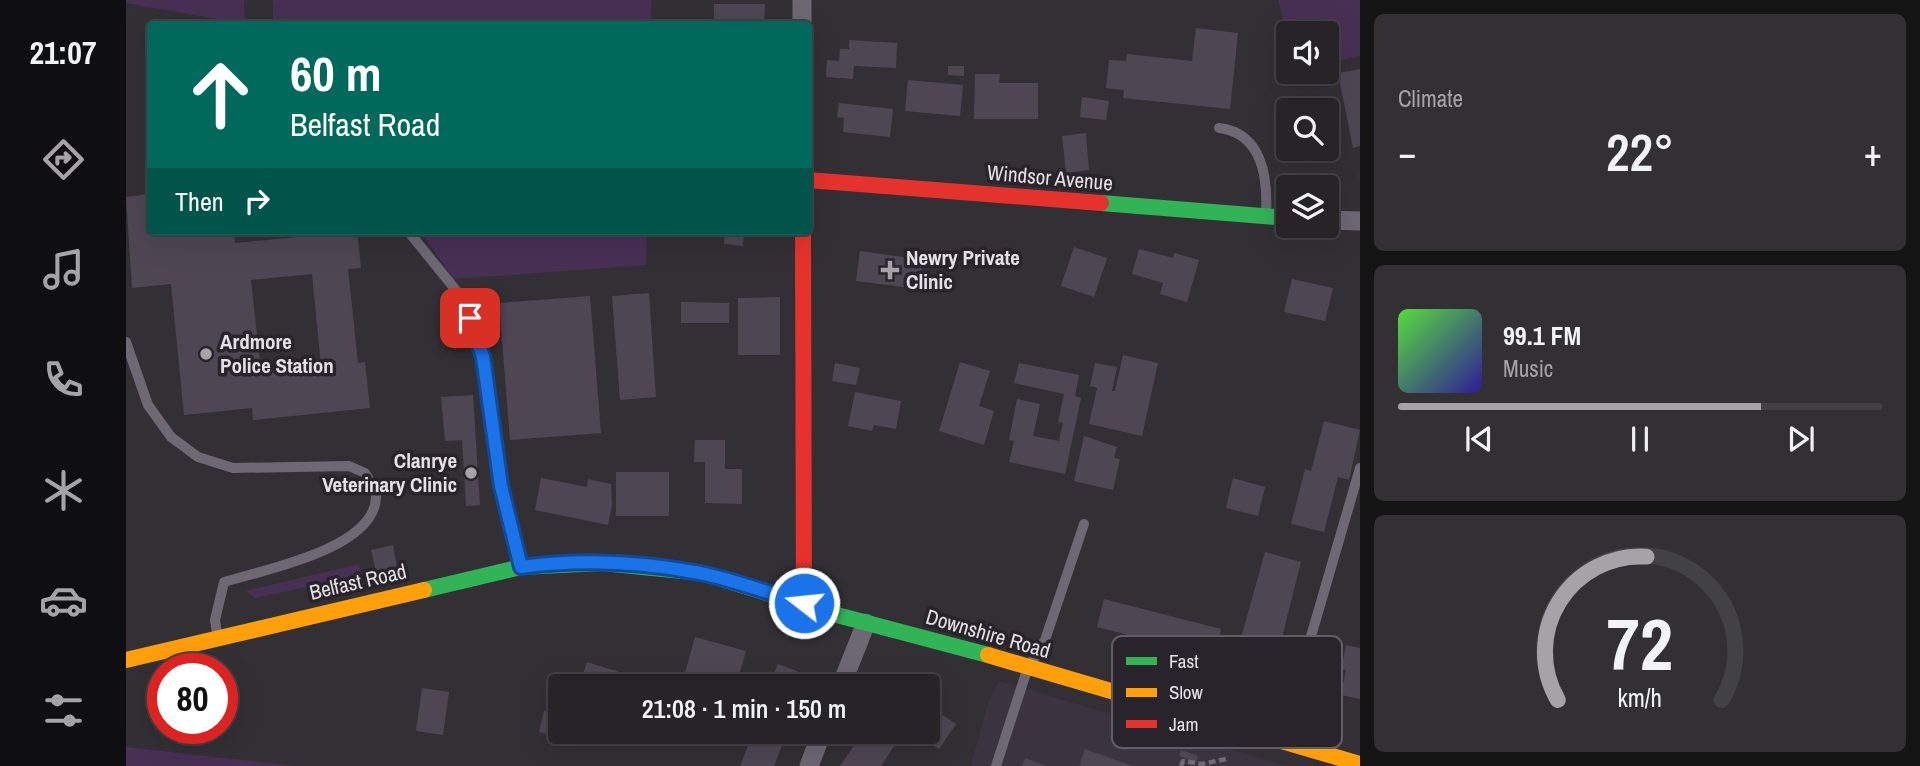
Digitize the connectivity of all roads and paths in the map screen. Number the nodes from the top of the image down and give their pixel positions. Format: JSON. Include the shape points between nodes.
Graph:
{"nodes":[{"id":1,"x":802,"y":0,"type":"edge"},
{"id":2,"x":802,"y":21,"type":"edge"},
{"id":3,"x":1219,"y":128,"type":"dead end"},
{"id":4,"x":812,"y":180,"type":"edge"},
{"id":5,"x":1266,"y":218,"type":"junction"},
{"id":6,"x":1276,"y":218,"type":"edge"},
{"id":7,"x":1339,"y":220,"type":"edge"},
{"id":8,"x":1360,"y":221,"type":"edge"},
{"id":9,"x":411,"y":235,"type":"edge"},
{"id":10,"x":803,"y":235,"type":"edge"},
{"id":11,"x":126,"y":342,"type":"edge"},
{"id":12,"x":1360,"y":468,"type":"edge"},
{"id":13,"x":1084,"y":524,"type":"dead end"},
{"id":14,"x":602,"y":563,"type":"joint"},
{"id":15,"x":521,"y":567,"type":"junction"},
{"id":16,"x":804,"y":603,"type":"junction"},
{"id":17,"x":866,"y":623,"type":"junction"},
{"id":18,"x":218,"y":636,"type":"junction"},
{"id":19,"x":1311,"y":636,"type":"edge"},
{"id":20,"x":126,"y":660,"type":"edge"},
{"id":21,"x":1028,"y":667,"type":"junction"},
{"id":22,"x":846,"y":674,"type":"edge"},
{"id":23,"x":1112,"y":691,"type":"edge"},
{"id":24,"x":817,"y":744,"type":"edge"},
{"id":25,"x":1307,"y":748,"type":"edge"},
{"id":26,"x":1226,"y":758,"type":"dead end"},
{"id":27,"x":1360,"y":764,"type":"edge"},
{"id":28,"x":809,"y":766,"type":"edge"},
{"id":29,"x":996,"y":766,"type":"edge"},
{"id":30,"x":1181,"y":766,"type":"edge"}],
"edges":[{"from":1,"to":2,"type":"street"},
{"from":3,"to":5,"type":"lane","via":[[1233,130],[1256,150],[1265,173]]},
{"from":4,"to":5,"type":"main road","name":"Windsor Avenue"},
{"from":5,"to":6,"type":"main road","name":"Windsor Avenue"},
{"from":7,"to":8,"type":"street"},
{"from":9,"to":15,"type":"lane","via":[[463,299],[479,346],[501,486]]},
{"from":10,"to":16,"type":"main road"},
{"from":11,"to":18,"type":"lane","via":[[148,405],[171,437],[198,457],[233,468],[349,467],[365,473],[376,494],[375,505],[359,530],[334,548],[224,582],[215,620]]},
{"from":12,"to":19,"type":"lane"},
{"from":13,"to":21,"type":"lane","via":[[1045,640]]},
{"from":14,"to":15,"type":"main road","name":"Belfast Road"},
{"from":14,"to":16,"type":"main road","name":"Downshire Road","via":[[703,573]]},
{"from":15,"to":18,"type":"main road","name":"Belfast Road"},
{"from":16,"to":17,"type":"main road","name":"Downshire Road"},
{"from":17,"to":21,"type":"main road","name":"Downshire Road"},
{"from":17,"to":22,"type":"street"},
{"from":18,"to":20,"type":"main road","name":"Belfast Road"},
{"from":21,"to":23,"type":"main road","name":"Downshire Road"},
{"from":21,"to":29,"type":"lane"},
{"from":24,"to":28,"type":"street"},
{"from":25,"to":27,"type":"main road","name":"Downshire Road"},
{"from":26,"to":30,"type":"path","via":[[1202,764],[1183,761]]}]}
